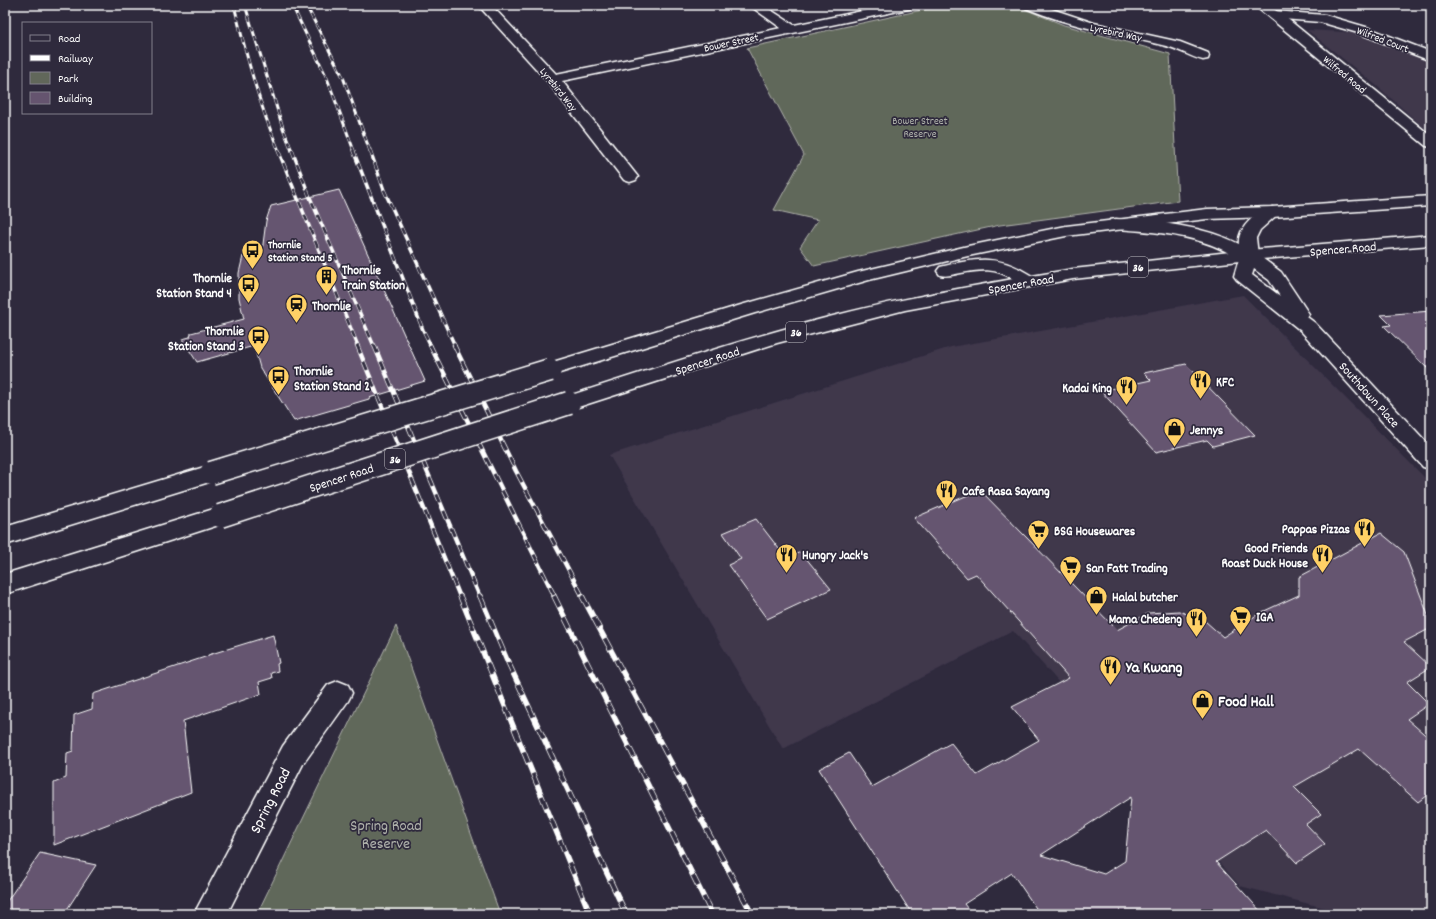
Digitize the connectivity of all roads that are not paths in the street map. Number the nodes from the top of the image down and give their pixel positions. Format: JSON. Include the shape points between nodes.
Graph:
{"nodes":[{"id":1,"x":484,"y":5,"type":"edge"},
{"id":2,"x":755,"y":5,"type":"edge"},
{"id":3,"x":908,"y":5,"type":"edge"},
{"id":4,"x":1030,"y":5,"type":"edge"},
{"id":5,"x":1260,"y":5,"type":"edge"},
{"id":6,"x":1274,"y":15,"type":"junction"},
{"id":7,"x":1334,"y":22,"type":"junction"},
{"id":8,"x":1285,"y":23,"type":"junction"},
{"id":9,"x":791,"y":30,"type":"junction"},
{"id":10,"x":1203,"y":56,"type":"dead end"},
{"id":11,"x":1431,"y":57,"type":"edge"},
{"id":12,"x":553,"y":79,"type":"junction"},
{"id":13,"x":1431,"y":144,"type":"edge"},
{"id":14,"x":630,"y":177,"type":"dead end"},
{"id":15,"x":1431,"y":201,"type":"edge"},
{"id":16,"x":1272,"y":212,"type":"junction"},
{"id":17,"x":1114,"y":224,"type":"junction"},
{"id":18,"x":1431,"y":240,"type":"edge"},
{"id":19,"x":1249,"y":255,"type":"junction"},
{"id":20,"x":1028,"y":281,"type":"junction"},
{"id":21,"x":748,"y":309,"type":"junction"},
{"id":22,"x":1431,"y":461,"type":"edge"},
{"id":23,"x":5,"y":536,"type":"edge"},
{"id":24,"x":5,"y":584,"type":"edge"},
{"id":25,"x":338,"y":693,"type":"dead end"},
{"id":26,"x":210,"y":914,"type":"edge"}],
"edges":[{"from":1,"to":12,"type":"main road","name":"Lyrebird Way"},
{"from":2,"to":9,"type":"main road"},
{"from":3,"to":9,"type":"main road","name":"Bower Street"},
{"from":4,"to":10,"type":"main road","name":"Lyrebird Way","via":[[1086,25],[1172,43]]},
{"from":5,"to":6,"type":"main road","name":"Wilfred Road"},
{"from":6,"to":7,"type":"main road","name":"Wilfred Court","via":[[1305,16]]},
{"from":6,"to":8,"type":"main road","name":"Wilfred Road"},
{"from":7,"to":8,"type":"main road","name":"Wilfred Court"},
{"from":7,"to":11,"type":"main road","name":"Wilfred Court"},
{"from":8,"to":13,"type":"main road","name":"Wilfred Road"},
{"from":9,"to":12,"type":"main road","name":"Bower Street"},
{"from":12,"to":14,"type":"main road","name":"Lyrebird Way"},
{"from":15,"to":16,"type":"main road"},
{"from":16,"to":17,"type":"main road","via":[[1207,214]]},
{"from":16,"to":19,"type":"main road","name":"Southdown Place","via":[[1253,227],[1247,238]]},
{"from":17,"to":19,"type":"main road","via":[[1208,236]]},
{"from":17,"to":21,"type":"main road","via":[[968,251],[864,276]]},
{"from":18,"to":19,"type":"main road","name":"Spencer Road","number":"36"},
{"from":19,"to":20,"type":"main road","name":"Spencer Road","number":"36"},
{"from":19,"to":22,"type":"main road","name":"Southdown Place","via":[[1243,276],[1308,327]]},
{"from":20,"to":21,"type":"main road","via":[[1000,266],[972,265],[811,305]]},
{"from":20,"to":24,"type":"main road","name":"Spencer Road","number":"36","bridge":true,"via":[[905,304],[762,342]]},
{"from":21,"to":23,"type":"main road","bridge":true},
{"from":25,"to":26,"type":"main road","name":"Spring Road","via":[[293,755]]}]}
